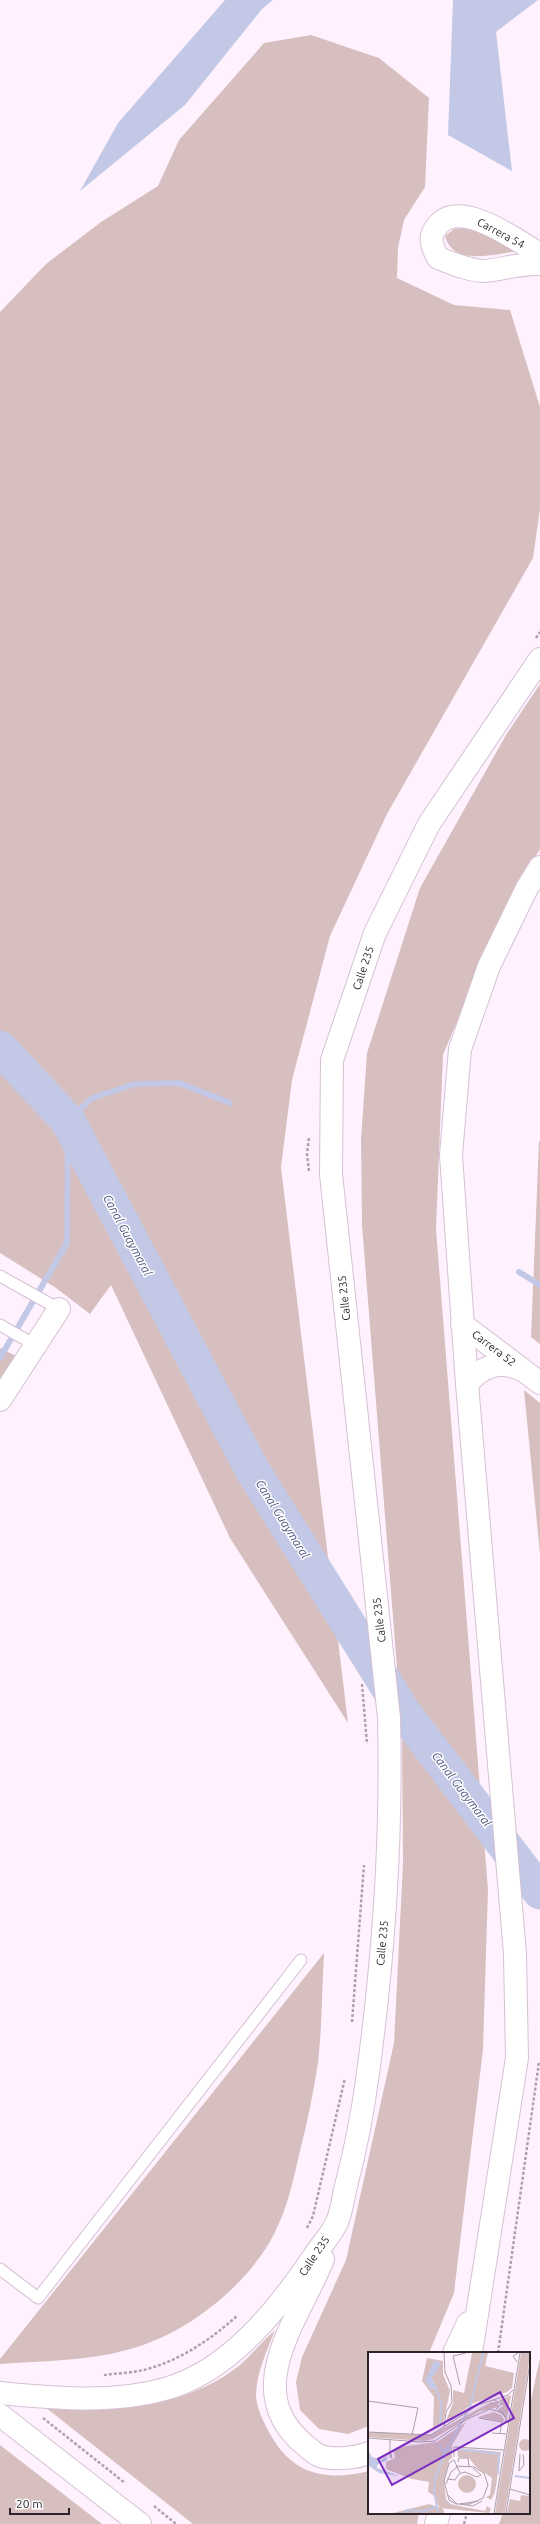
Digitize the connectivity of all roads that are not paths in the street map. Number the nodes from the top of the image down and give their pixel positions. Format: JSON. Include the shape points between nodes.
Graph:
{"nodes":[{"id":1,"x":540,"y":254,"type":"edge"},
{"id":2,"x":540,"y":264,"type":"edge"},
{"id":3,"x":540,"y":659,"type":"edge"},
{"id":4,"x":540,"y":867,"type":"edge"},
{"id":5,"x":0,"y":1276,"type":"edge"},
{"id":6,"x":59,"y":1309,"type":"joint"},
{"id":7,"x":462,"y":1324,"type":"junction"},
{"id":8,"x":0,"y":1326,"type":"edge"},
{"id":9,"x":35,"y":1345,"type":"junction"},
{"id":10,"x":532,"y":1377,"type":"edge"},
{"id":11,"x":467,"y":1384,"type":"junction"},
{"id":12,"x":0,"y":1400,"type":"edge"},
{"id":13,"x":301,"y":1960,"type":"dead end"},
{"id":14,"x":337,"y":2222,"type":"junction"},
{"id":15,"x":0,"y":2268,"type":"edge"},
{"id":16,"x":482,"y":2286,"type":"junction"},
{"id":17,"x":454,"y":2352,"type":"edge"},
{"id":18,"x":471,"y":2352,"type":"edge"},
{"id":19,"x":0,"y":2393,"type":"edge"},
{"id":20,"x":0,"y":2415,"type":"edge"},
{"id":21,"x":368,"y":2453,"type":"edge"},
{"id":22,"x":439,"y":2514,"type":"edge"},
{"id":23,"x":140,"y":2524,"type":"edge"},
{"id":24,"x":436,"y":2524,"type":"edge"}],
"edges":[{"from":1,"to":2,"type":"main road","name":"Carrera 54","via":[[468,216],[451,216],[441,221],[432,231],[431,245],[438,258],[464,268],[484,271],[527,263]]},
{"from":3,"to":14,"type":"main road","name":"Calle 235","via":[[429,824],[375,932],[332,1060],[331,1174],[389,1718],[389,1856],[373,2038],[361,2127]]},
{"from":4,"to":7,"type":"main road","via":[[489,966],[460,1049],[451,1155]]},
{"from":5,"to":6,"type":"lane"},
{"from":6,"to":9,"type":"main road"},
{"from":7,"to":10,"type":"main road","name":"Carrera 52"},
{"from":7,"to":11,"type":"main road"},
{"from":8,"to":9,"type":"lane"},
{"from":9,"to":12,"type":"main road"},
{"from":10,"to":11,"type":"main road","name":"Carrera 52","via":[[507,1365],[492,1366],[478,1372]]},
{"from":11,"to":16,"type":"main road","via":[[515,1954],[517,2058]]},
{"from":13,"to":15,"type":"lane","via":[[38,2298]]},
{"from":14,"to":19,"type":"main road","name":"Calle 235","via":[[290,2291],[264,2322],[234,2351],[203,2372],[167,2389],[128,2396],[58,2397]]},
{"from":14,"to":21,"type":"main road","via":[[312,2286],[284,2340],[274,2374],[277,2407],[292,2434],[319,2456],[355,2459]]},
{"from":16,"to":17,"type":"main road"},
{"from":16,"to":18,"type":"main road"},
{"from":20,"to":23,"type":"main road"},
{"from":22,"to":24,"type":"main road"}]}
